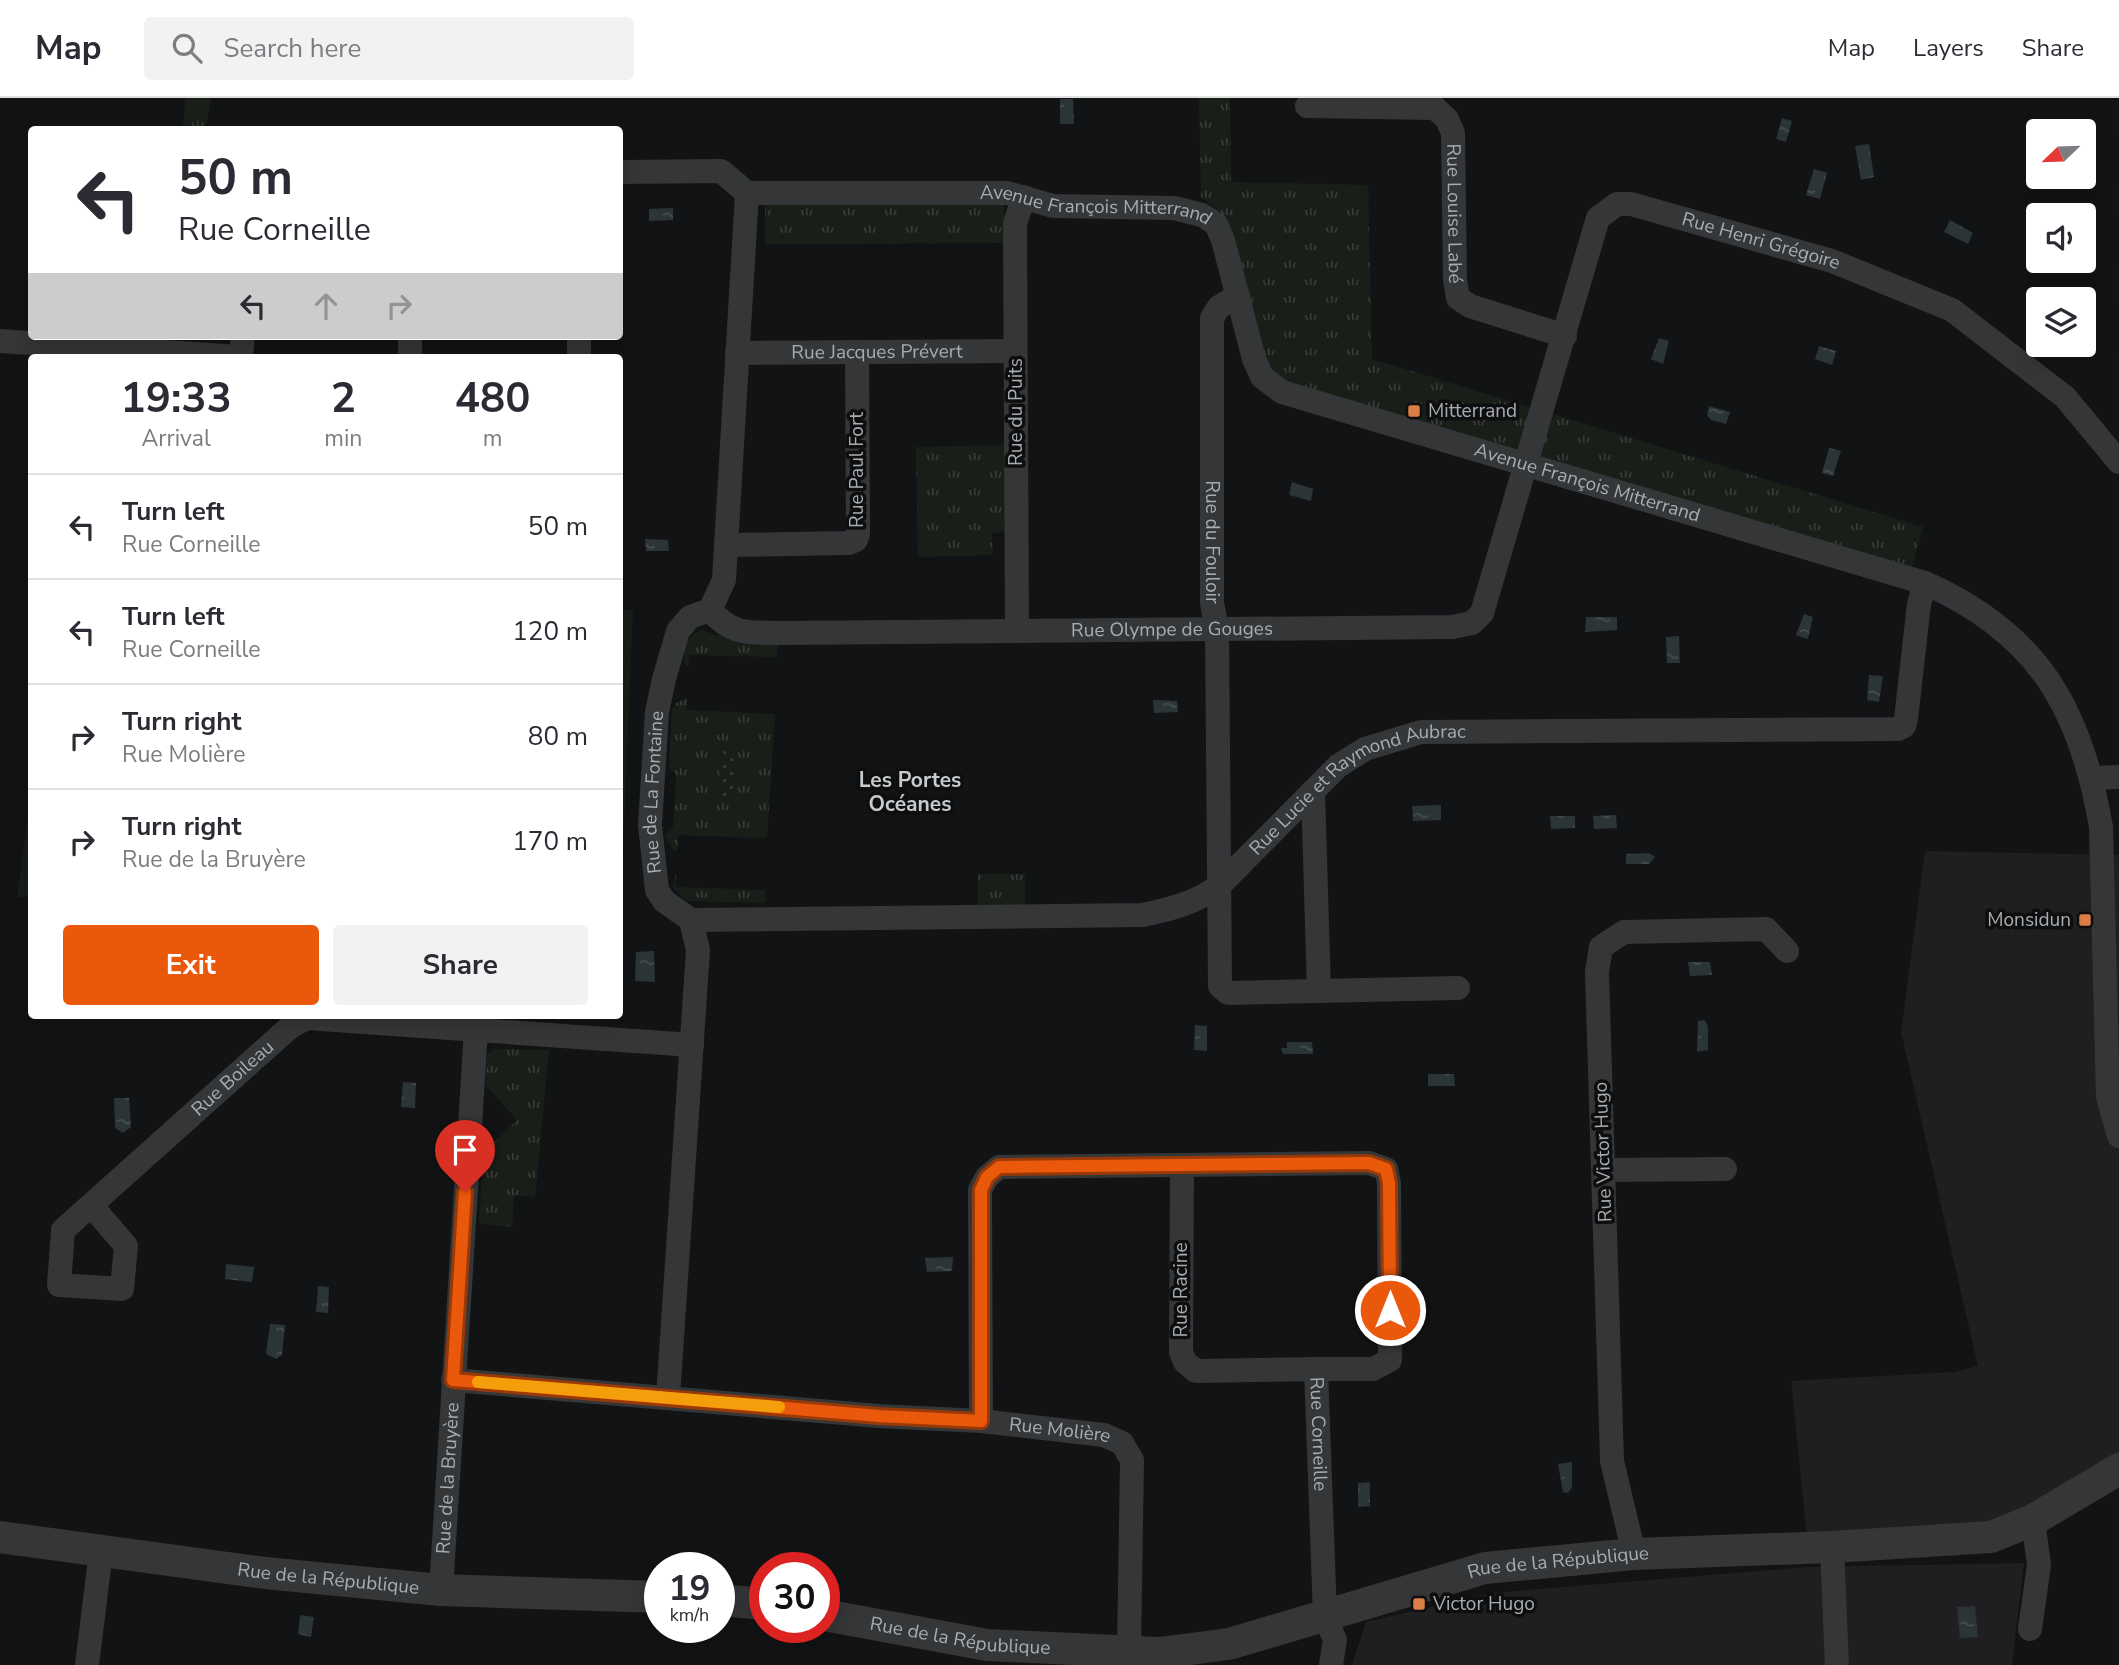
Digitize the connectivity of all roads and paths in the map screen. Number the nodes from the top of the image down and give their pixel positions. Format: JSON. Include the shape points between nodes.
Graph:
{"nodes":[{"id":1,"x":1307,"y":106,"type":"dead end"},
{"id":2,"x":623,"y":172,"type":"edge"},
{"id":3,"x":747,"y":193,"type":"junction"},
{"id":4,"x":1024,"y":197,"type":"junction"},
{"id":5,"x":1238,"y":296,"type":"junction"},
{"id":6,"x":1564,"y":336,"type":"junction"},
{"id":7,"x":0,"y":341,"type":"edge"},
{"id":8,"x":1015,"y":351,"type":"junction"},
{"id":9,"x":737,"y":353,"type":"junction"},
{"id":10,"x":857,"y":353,"type":"junction"},
{"id":11,"x":195,"y":354,"type":"edge"},
{"id":12,"x":2119,"y":462,"type":"edge"},
{"id":13,"x":1528,"y":464,"type":"junction"},
{"id":14,"x":726,"y":545,"type":"junction"},
{"id":15,"x":1925,"y":583,"type":"junction"},
{"id":16,"x":710,"y":610,"type":"junction"},
{"id":17,"x":1217,"y":628,"type":"junction"},
{"id":18,"x":1017,"y":629,"type":"junction"},
{"id":19,"x":2119,"y":777,"type":"edge"},
{"id":20,"x":2092,"y":778,"type":"junction"},
{"id":21,"x":1313,"y":791,"type":"junction"},
{"id":22,"x":1219,"y":886,"type":"junction"},
{"id":23,"x":691,"y":920,"type":"junction"},
{"id":24,"x":1787,"y":951,"type":"dead end"},
{"id":25,"x":1458,"y":988,"type":"dead end"},
{"id":26,"x":1319,"y":991,"type":"junction"},
{"id":27,"x":304,"y":1019,"type":"edge"},
{"id":28,"x":321,"y":1019,"type":"edge"},
{"id":29,"x":476,"y":1030,"type":"junction"},
{"id":30,"x":692,"y":1045,"type":"junction"},
{"id":31,"x":2119,"y":1136,"type":"edge"},
{"id":32,"x":1182,"y":1167,"type":"junction"},
{"id":33,"x":1725,"y":1169,"type":"dead end"},
{"id":34,"x":1604,"y":1170,"type":"junction"},
{"id":35,"x":91,"y":1205,"type":"dead end"},
{"id":36,"x":1316,"y":1369,"type":"junction"},
{"id":37,"x":453,"y":1380,"type":"junction"},
{"id":38,"x":668,"y":1397,"type":"junction"},
{"id":39,"x":981,"y":1421,"type":"junction"},
{"id":40,"x":2119,"y":1469,"type":"edge"},
{"id":41,"x":2033,"y":1520,"type":"junction"},
{"id":42,"x":0,"y":1537,"type":"edge"},
{"id":43,"x":1832,"y":1547,"type":"junction"},
{"id":44,"x":101,"y":1551,"type":"junction"},
{"id":45,"x":1634,"y":1554,"type":"junction"},
{"id":46,"x":441,"y":1590,"type":"junction"},
{"id":47,"x":644,"y":1596,"type":"edge"},
{"id":48,"x":1325,"y":1616,"type":"junction"},
{"id":49,"x":840,"y":1619,"type":"edge"},
{"id":50,"x":2030,"y":1629,"type":"dead end"},
{"id":51,"x":1129,"y":1650,"type":"junction"},
{"id":52,"x":986,"y":1655,"type":"edge"},
{"id":53,"x":87,"y":1665,"type":"edge"},
{"id":54,"x":1331,"y":1665,"type":"edge"},
{"id":55,"x":1837,"y":1665,"type":"edge"}],
"edges":[{"from":1,"to":6,"type":"street","name":"Rue Louise Labé","via":[[1435,108],[1453,133],[1458,298]]},
{"from":2,"to":3,"type":"street","via":[[721,171]]},
{"from":3,"to":4,"type":"street","name":"Avenue François Mitterrand","via":[[1007,193]]},
{"from":3,"to":9,"type":"street"},
{"from":4,"to":5,"type":"street","name":"Avenue François Mitterrand","via":[[1054,206],[1192,210],[1216,224]]},
{"from":4,"to":8,"type":"street","name":"Rue du Puits","via":[[1016,223]]},
{"from":5,"to":13,"type":"street","name":"Avenue François Mitterrand","via":[[1262,377],[1282,392]]},
{"from":5,"to":17,"type":"street","name":"Rue du Fouloir","via":[[1219,307],[1212,318],[1212,603]]},
{"from":6,"to":12,"type":"street","name":"Rue Henri Grégoire","via":[[1598,218],[1617,204],[1630,204],[1832,261],[1952,310],[2065,397]]},
{"from":6,"to":13,"type":"street","name":"Rue Henri Grégoire"},
{"from":7,"to":11,"type":"street"},
{"from":8,"to":10,"type":"street","name":"Rue Jacques Prévert"},
{"from":8,"to":18,"type":"street","name":"Rue du Puits"},
{"from":9,"to":10,"type":"street","name":"Rue Jacques Prévert"},
{"from":9,"to":14,"type":"street"},
{"from":10,"to":14,"type":"street","name":"Rue Paul Fort","via":[[856,540]]},
{"from":13,"to":15,"type":"street","name":"Avenue François Mitterrand"},
{"from":13,"to":17,"type":"street","name":"Rue Olympe de Gouges","via":[[1482,613],[1472,623],[1452,627]]},
{"from":14,"to":16,"type":"street","via":[[724,580]]},
{"from":15,"to":20,"type":"street","name":"Avenue François Mitterrand","via":[[1975,609],[2013,636],[2043,670],[2081,745]]},
{"from":15,"to":21,"type":"street","name":"Rue Lucie et Raymond Aubrac","via":[[1906,719],[1898,729],[1420,732],[1365,749],[1338,766]]},
{"from":16,"to":18,"type":"street","name":"Rue Olympe de Gouges","via":[[739,632]]},
{"from":16,"to":23,"type":"street","name":"Rue de La Fontaine","via":[[690,617],[678,631],[664,679],[650,825],[657,890],[664,901]]},
{"from":17,"to":18,"type":"street","name":"Rue Olympe de Gouges"},
{"from":17,"to":22,"type":"street","name":"Rue du Fouloir"},
{"from":19,"to":20,"type":"street"},
{"from":20,"to":31,"type":"street","name":"Avenue François Mitterrand","via":[[2101,827],[2108,1097]]},
{"from":21,"to":22,"type":"street","name":"Rue Lucie et Raymond Aubrac"},
{"from":21,"to":26,"type":"street"},
{"from":22,"to":23,"type":"street","name":"Rue Lucie et Raymond Aubrac","via":[[1201,899],[1143,915]]},
{"from":22,"to":26,"type":"street","name":"Rue du Fouloir","via":[[1220,986],[1228,993]]},
{"from":23,"to":30,"type":"street","via":[[698,950]]},
{"from":24,"to":34,"type":"street","name":"Rue Victor Hugo","via":[[1766,929],[1624,932],[1601,947],[1597,972]]},
{"from":25,"to":26,"type":"street","name":"Rue du Fouloir"},
{"from":27,"to":35,"type":"street","name":"Rue Boileau"},
{"from":28,"to":29,"type":"street","name":"Rue Boileau"},
{"from":29,"to":30,"type":"street","name":"Rue Boileau"},
{"from":29,"to":37,"type":"street","name":"Rue de la Bruyère"},
{"from":30,"to":38,"type":"street"},
{"from":32,"to":36,"type":"street","name":"Rue Racine","via":[[1181,1352],[1185,1362],[1196,1371]]},
{"from":32,"to":36,"type":"street","name":"Rue Corneille","via":[[1369,1163],[1386,1169],[1390,1360],[1373,1369]]},
{"from":32,"to":39,"type":"street","name":"Rue Corneille","via":[[999,1167],[987,1177],[981,1190]]},
{"from":33,"to":34,"type":"street"},
{"from":34,"to":45,"type":"street","name":"Rue Victor Hugo","via":[[1612,1461]]},
{"from":36,"to":48,"type":"street","name":"Rue Corneille"},
{"from":37,"to":38,"type":"street","name":"Rue Molière"},
{"from":37,"to":46,"type":"street","name":"Rue de la Bruyère"},
{"from":38,"to":39,"type":"street","name":"Rue Molière"},
{"from":39,"to":51,"type":"street","name":"Rue Molière","via":[[1104,1435],[1122,1443],[1132,1460]]},
{"from":40,"to":41,"type":"street","name":"Rue de la République"},
{"from":41,"to":43,"type":"street","name":"Rue de la République","via":[[1991,1537]]},
{"from":41,"to":50,"type":"street","via":[[2039,1565]]},
{"from":42,"to":44,"type":"street","name":"Rue de la République"},
{"from":43,"to":45,"type":"street","name":"Rue de la République"},
{"from":43,"to":55,"type":"street"},
{"from":44,"to":46,"type":"street","name":"Rue de la République"},
{"from":44,"to":53,"type":"street"},
{"from":45,"to":48,"type":"street","name":"Rue de la République","via":[[1485,1568]]},
{"from":46,"to":47,"type":"street","name":"Rue de la République"},
{"from":48,"to":51,"type":"street","name":"Rue de la République","via":[[1229,1644],[1160,1653]]},
{"from":48,"to":54,"type":"street","name":"Rue Corneille","via":[[1335,1640]]},
{"from":49,"to":52,"type":"street","name":"Rue de la République"},
{"from":51,"to":52,"type":"street","name":"Rue de la République"}]}
